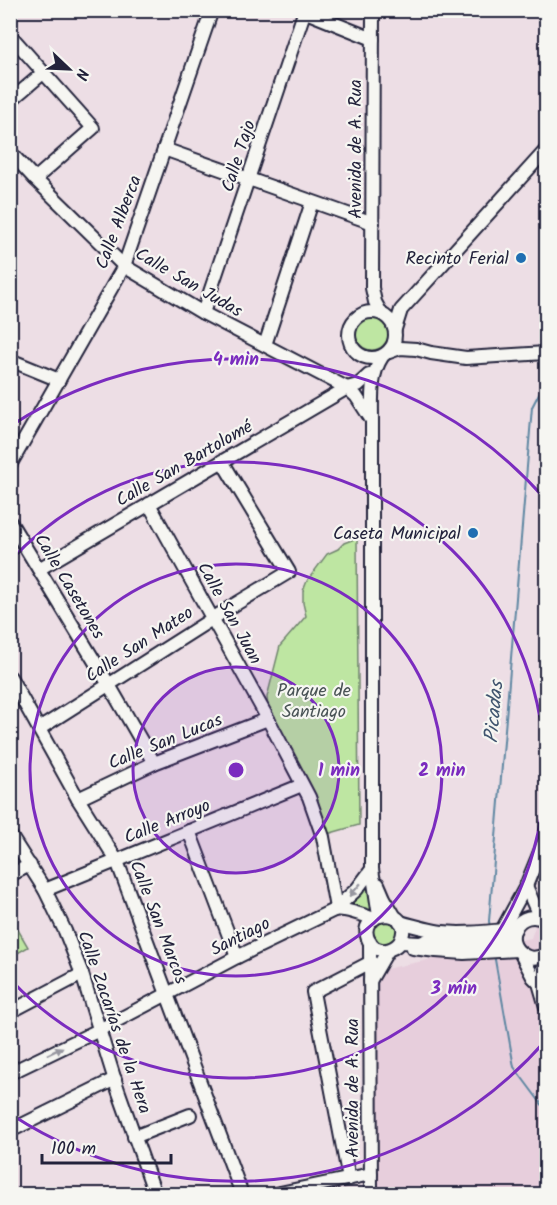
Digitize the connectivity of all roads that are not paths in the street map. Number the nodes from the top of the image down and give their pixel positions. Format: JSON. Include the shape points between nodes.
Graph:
{"nodes":[{"id":1,"x":212,"y":10,"type":"edge"},
{"id":2,"x":373,"y":10,"type":"edge"},
{"id":3,"x":303,"y":11,"type":"edge"},
{"id":4,"x":10,"y":35,"type":"edge"},
{"id":5,"x":373,"y":39,"type":"junction"},
{"id":6,"x":43,"y":73,"type":"junction"},
{"id":7,"x":10,"y":101,"type":"edge"},
{"id":8,"x":164,"y":149,"type":"junction"},
{"id":9,"x":546,"y":150,"type":"edge"},
{"id":10,"x":10,"y":152,"type":"edge"},
{"id":11,"x":35,"y":179,"type":"junction"},
{"id":12,"x":249,"y":179,"type":"junction"},
{"id":13,"x":312,"y":202,"type":"junction"},
{"id":14,"x":373,"y":223,"type":"junction"},
{"id":15,"x":124,"y":266,"type":"junction"},
{"id":16,"x":372,"y":288,"type":"junction"},
{"id":17,"x":401,"y":310,"type":"junction"},
{"id":18,"x":203,"y":313,"type":"junction"},
{"id":19,"x":363,"y":313,"type":"junction"},
{"id":20,"x":383,"y":314,"type":"junction"},
{"id":21,"x":396,"y":333,"type":"junction"},
{"id":22,"x":265,"y":345,"type":"junction"},
{"id":23,"x":416,"y":349,"type":"junction"},
{"id":24,"x":546,"y":352,"type":"edge"},
{"id":25,"x":386,"y":354,"type":"junction"},
{"id":26,"x":364,"y":357,"type":"junction"},
{"id":27,"x":10,"y":360,"type":"edge"},
{"id":28,"x":369,"y":375,"type":"junction"},
{"id":29,"x":59,"y":380,"type":"junction"},
{"id":30,"x":351,"y":392,"type":"junction"},
{"id":31,"x":372,"y":396,"type":"junction"},
{"id":32,"x":372,"y":420,"type":"junction"},
{"id":33,"x":222,"y":461,"type":"junction"},
{"id":34,"x":10,"y":465,"type":"edge"},
{"id":35,"x":149,"y":504,"type":"junction"},
{"id":36,"x":10,"y":522,"type":"edge"},
{"id":37,"x":39,"y":569,"type":"junction"},
{"id":38,"x":212,"y":618,"type":"junction"},
{"id":39,"x":10,"y":677,"type":"edge"},
{"id":40,"x":109,"y":685,"type":"junction"},
{"id":41,"x":268,"y":719,"type":"junction"},
{"id":42,"x":39,"y":729,"type":"junction"},
{"id":43,"x":154,"y":763,"type":"junction"},
{"id":44,"x":302,"y":785,"type":"junction"},
{"id":45,"x":78,"y":799,"type":"junction"},
{"id":46,"x":189,"y":831,"type":"junction"},
{"id":47,"x":10,"y":835,"type":"edge"},
{"id":48,"x":546,"y":837,"type":"edge"},
{"id":49,"x":117,"y":861,"type":"junction"},
{"id":50,"x":30,"y":865,"type":"junction"},
{"id":51,"x":372,"y":869,"type":"junction"},
{"id":52,"x":10,"y":875,"type":"edge"},
{"id":53,"x":526,"y":886,"type":"junction"},
{"id":54,"x":45,"y":890,"type":"junction"},
{"id":55,"x":335,"y":909,"type":"junction"},
{"id":56,"x":376,"y":917,"type":"junction"},
{"id":57,"x":546,"y":920,"type":"edge"},
{"id":58,"x":399,"y":922,"type":"junction"},
{"id":59,"x":369,"y":938,"type":"junction"},
{"id":60,"x":504,"y":939,"type":"junction"},
{"id":61,"x":428,"y":940,"type":"junction"},
{"id":62,"x":395,"y":946,"type":"junction"},
{"id":63,"x":546,"y":954,"type":"edge"},
{"id":64,"x":237,"y":957,"type":"junction"},
{"id":65,"x":546,"y":961,"type":"edge"},
{"id":66,"x":369,"y":963,"type":"junction"},
{"id":67,"x":82,"y":974,"type":"junction"},
{"id":68,"x":369,"y":982,"type":"junction"},
{"id":69,"x":539,"y":983,"type":"junction"},
{"id":70,"x":167,"y":994,"type":"junction"},
{"id":71,"x":546,"y":1007,"type":"edge"},
{"id":72,"x":10,"y":1012,"type":"edge"},
{"id":73,"x":99,"y":1030,"type":"junction"},
{"id":74,"x":10,"y":1073,"type":"edge"},
{"id":75,"x":115,"y":1079,"type":"junction"},
{"id":76,"x":190,"y":1115,"type":"dead end"},
{"id":77,"x":10,"y":1131,"type":"edge"},
{"id":78,"x":134,"y":1137,"type":"junction"},
{"id":79,"x":371,"y":1174,"type":"junction"},
{"id":80,"x":349,"y":1179,"type":"junction"},
{"id":81,"x":155,"y":1194,"type":"edge"},
{"id":82,"x":242,"y":1194,"type":"edge"},
{"id":83,"x":275,"y":1194,"type":"edge"},
{"id":84,"x":371,"y":1194,"type":"edge"}],
"edges":[{"from":1,"to":8,"type":"street","name":"Calle Alberca"},
{"from":2,"to":5,"type":"street","name":"Avenida de A. Rua"},
{"from":3,"to":5,"type":"street"},
{"from":3,"to":12,"type":"street","name":"Calle Tajo"},
{"from":4,"to":6,"type":"street"},
{"from":5,"to":14,"type":"street","name":"Avenida de A. Rua"},
{"from":6,"to":7,"type":"street"},
{"from":6,"to":11,"type":"street","via":[[93,128]]},
{"from":8,"to":12,"type":"street"},
{"from":8,"to":15,"type":"street","name":"Calle Alberca"},
{"from":9,"to":17,"type":"street"},
{"from":10,"to":11,"type":"street","name":"Calle San Judas"},
{"from":11,"to":15,"type":"street","name":"Calle San Judas"},
{"from":12,"to":13,"type":"street"},
{"from":12,"to":18,"type":"street","name":"Calle Tajo"},
{"from":13,"to":14,"type":"street"},
{"from":13,"to":22,"type":"street"},
{"from":14,"to":16,"type":"street","name":"Avenida de A. Rua"},
{"from":15,"to":18,"type":"street","name":"Calle San Judas"},
{"from":15,"to":29,"type":"street","name":"Calle Alberca"},
{"from":16,"to":19,"type":"street","name":"Avenida de A. Rua"},
{"from":16,"to":20,"type":"street","name":"Avenida de A. Rua"},
{"from":17,"to":20,"type":"street"},
{"from":17,"to":21,"type":"street"},
{"from":18,"to":22,"type":"street","name":"Calle San Judas"},
{"from":19,"to":20,"type":"street"},
{"from":19,"to":26,"type":"street","via":[[355,319],[348,336],[356,352]]},
{"from":20,"to":21,"type":"street"},
{"from":21,"to":23,"type":"street"},
{"from":21,"to":25,"type":"street"},
{"from":22,"to":30,"type":"street","name":"Calle San Judas"},
{"from":23,"to":24,"type":"street","via":[[466,358]]},
{"from":23,"to":25,"type":"street","via":[[400,348]]},
{"from":25,"to":26,"type":"street","via":[[373,359]]},
{"from":25,"to":31,"type":"street","via":[[376,366]]},
{"from":26,"to":28,"type":"street"},
{"from":27,"to":29,"type":"street"},
{"from":28,"to":30,"type":"street"},
{"from":28,"to":31,"type":"street"},
{"from":29,"to":34,"type":"street","name":"Calle Alberca"},
{"from":30,"to":31,"type":"street","name":"Calle San Judas"},
{"from":30,"to":32,"type":"street","name":"Calle San Judas"},
{"from":30,"to":33,"type":"street","name":"Calle San Bartolomé"},
{"from":31,"to":32,"type":"street"},
{"from":32,"to":51,"type":"street"},
{"from":33,"to":35,"type":"street","name":"Calle San Bartolomé"},
{"from":33,"to":38,"type":"street","name":"Calle San Mateo","via":[[289,572]]},
{"from":35,"to":37,"type":"street","name":"Calle San Bartolomé"},
{"from":35,"to":38,"type":"street","name":"Calle San Juan"},
{"from":36,"to":37,"type":"street","name":"Calle Casetones"},
{"from":37,"to":40,"type":"street","name":"Calle Casetones"},
{"from":38,"to":40,"type":"street","name":"Calle San Mateo"},
{"from":38,"to":41,"type":"street","name":"Calle San Juan"},
{"from":39,"to":42,"type":"street","name":"Calle San Marcos"},
{"from":40,"to":42,"type":"street","name":"Calle San Mateo"},
{"from":40,"to":43,"type":"street","name":"Calle Casetones"},
{"from":41,"to":43,"type":"street","name":"Calle San Lucas"},
{"from":41,"to":44,"type":"street","name":"Calle San Juan"},
{"from":42,"to":45,"type":"street","name":"Calle San Marcos"},
{"from":43,"to":45,"type":"street","name":"Calle San Lucas"},
{"from":44,"to":46,"type":"street","name":"Calle Arroyo"},
{"from":44,"to":55,"type":"street","name":"Calle San Juan","via":[[323,837]]},
{"from":45,"to":49,"type":"street","name":"Calle San Marcos"},
{"from":46,"to":49,"type":"street","name":"Calle Arroyo"},
{"from":46,"to":64,"type":"street"},
{"from":47,"to":50,"type":"street","name":"Calle Zacarías de la Hera"},
{"from":48,"to":53,"type":"street"},
{"from":49,"to":54,"type":"street","name":"Calle Arroyo"},
{"from":49,"to":70,"type":"street","name":"Calle San Marcos"},
{"from":50,"to":52,"type":"street"},
{"from":50,"to":54,"type":"street","name":"Calle Zacarías de la Hera"},
{"from":51,"to":55,"type":"street","name":"Santiago","one_way":true},
{"from":51,"to":56,"type":"street"},
{"from":51,"to":58,"type":"street"},
{"from":53,"to":57,"type":"street","via":[[536,909]]},
{"from":53,"to":60,"type":"street"},
{"from":53,"to":60,"type":"street"},
{"from":54,"to":67,"type":"street","name":"Calle Zacarías de la Hera"},
{"from":55,"to":56,"type":"street"},
{"from":55,"to":59,"type":"street","via":[[353,920]]},
{"from":55,"to":64,"type":"street","name":"Santiago"},
{"from":56,"to":58,"type":"street","via":[[390,915]]},
{"from":56,"to":59,"type":"street","via":[[370,923]]},
{"from":57,"to":60,"type":"street","via":[[533,916],[523,919]]},
{"from":58,"to":60,"type":"street"},
{"from":58,"to":61,"type":"street","via":[[423,933]]},
{"from":58,"to":62,"type":"street","via":[[403,932]]},
{"from":59,"to":62,"type":"street","via":[[377,949]]},
{"from":59,"to":66,"type":"street","name":"Avenida de A. Rua"},
{"from":60,"to":61,"type":"street","via":[[456,943]]},
{"from":60,"to":62,"type":"street","via":[[454,952]]},
{"from":60,"to":63,"type":"street","via":[[533,958]]},
{"from":60,"to":69,"type":"street"},
{"from":61,"to":62,"type":"street"},
{"from":62,"to":68,"type":"street","name":"Avenida de A. Rua"},
{"from":64,"to":70,"type":"street","name":"Santiago"},
{"from":65,"to":69,"type":"street"},
{"from":66,"to":68,"type":"street","name":"Avenida de A. Rua"},
{"from":66,"to":80,"type":"street","via":[[314,992]]},
{"from":67,"to":72,"type":"street"},
{"from":67,"to":73,"type":"street","name":"Calle Zacarías de la Hera"},
{"from":68,"to":79,"type":"street","name":"Avenida de A. Rua"},
{"from":69,"to":71,"type":"street"},
{"from":70,"to":73,"type":"street","name":"Santiago"},
{"from":70,"to":82,"type":"street","name":"Calle San Marcos"},
{"from":74,"to":73,"type":"street","name":"Santiago","one_way":true},
{"from":73,"to":75,"type":"street","name":"Calle Zacarías de la Hera"},
{"from":75,"to":77,"type":"street"},
{"from":75,"to":78,"type":"street","name":"Calle Zacarías de la Hera"},
{"from":76,"to":78,"type":"street"},
{"from":78,"to":81,"type":"street","name":"Calle Zacarías de la Hera"},
{"from":79,"to":80,"type":"street"},
{"from":79,"to":84,"type":"street","name":"Avenida de A. Rua"},
{"from":80,"to":83,"type":"street"}]}
